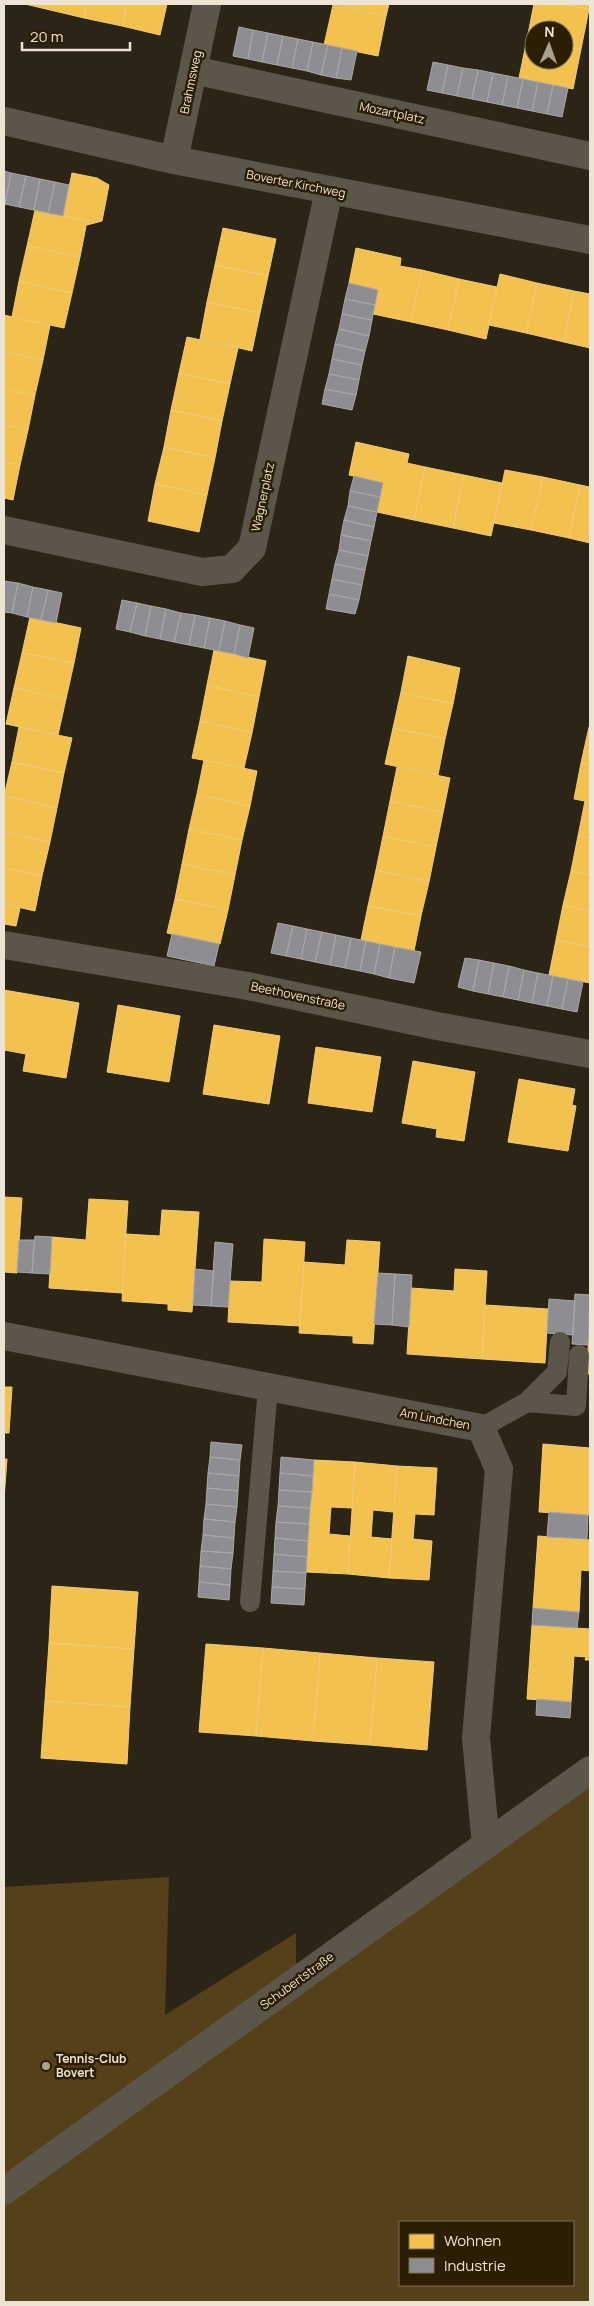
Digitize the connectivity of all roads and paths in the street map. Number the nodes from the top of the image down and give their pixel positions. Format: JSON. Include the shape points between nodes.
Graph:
{"nodes":[{"id":1,"x":207,"y":4,"type":"edge"},
{"id":2,"x":193,"y":70,"type":"junction"},
{"id":3,"x":4,"y":121,"type":"edge"},
{"id":4,"x":590,"y":156,"type":"edge"},
{"id":5,"x":174,"y":160,"type":"junction"},
{"id":6,"x":329,"y":190,"type":"junction"},
{"id":7,"x":590,"y":240,"type":"edge"},
{"id":8,"x":4,"y":530,"type":"edge"},
{"id":9,"x":4,"y":945,"type":"edge"},
{"id":10,"x":590,"y":1054,"type":"edge"},
{"id":11,"x":4,"y":1336,"type":"edge"},
{"id":12,"x":560,"y":1342,"type":"dead end"},
{"id":13,"x":579,"y":1355,"type":"dead end"},
{"id":14,"x":268,"y":1387,"type":"junction"},
{"id":15,"x":527,"y":1402,"type":"junction"},
{"id":16,"x":481,"y":1428,"type":"junction"},
{"id":17,"x":250,"y":1602,"type":"dead end"},
{"id":18,"x":590,"y":1770,"type":"edge"},
{"id":19,"x":486,"y":1845,"type":"junction"},
{"id":20,"x":4,"y":2191,"type":"edge"}],
"edges":[{"from":1,"to":2,"type":"street","name":"Brahmsweg"},
{"from":2,"to":4,"type":"street","name":"Mozartplatz"},
{"from":2,"to":5,"type":"street","name":"Brahmsweg"},
{"from":3,"to":5,"type":"street","name":"Boverter Kirchweg"},
{"from":5,"to":6,"type":"street","name":"Boverter Kirchweg"},
{"from":6,"to":7,"type":"street","name":"Boverter Kirchweg"},
{"from":6,"to":8,"type":"street","name":"Wagnerplatz","via":[[252,548],[232,569],[202,572]]},
{"from":9,"to":10,"type":"street","name":"Beethovenstraße","via":[[248,986]]},
{"from":11,"to":14,"type":"street","name":"Am Lindchen"},
{"from":12,"to":15,"type":"lane","via":[[556,1372]]},
{"from":13,"to":15,"type":"lane","via":[[576,1406]]},
{"from":14,"to":16,"type":"street","name":"Am Lindchen"},
{"from":14,"to":17,"type":"lane"},
{"from":15,"to":16,"type":"lane"},
{"from":16,"to":19,"type":"street","name":"Am Lindchen","via":[[499,1468],[476,1738]]},
{"from":18,"to":19,"type":"street","name":"Schubertstraße"},
{"from":19,"to":20,"type":"street","name":"Schubertstraße"}]}
